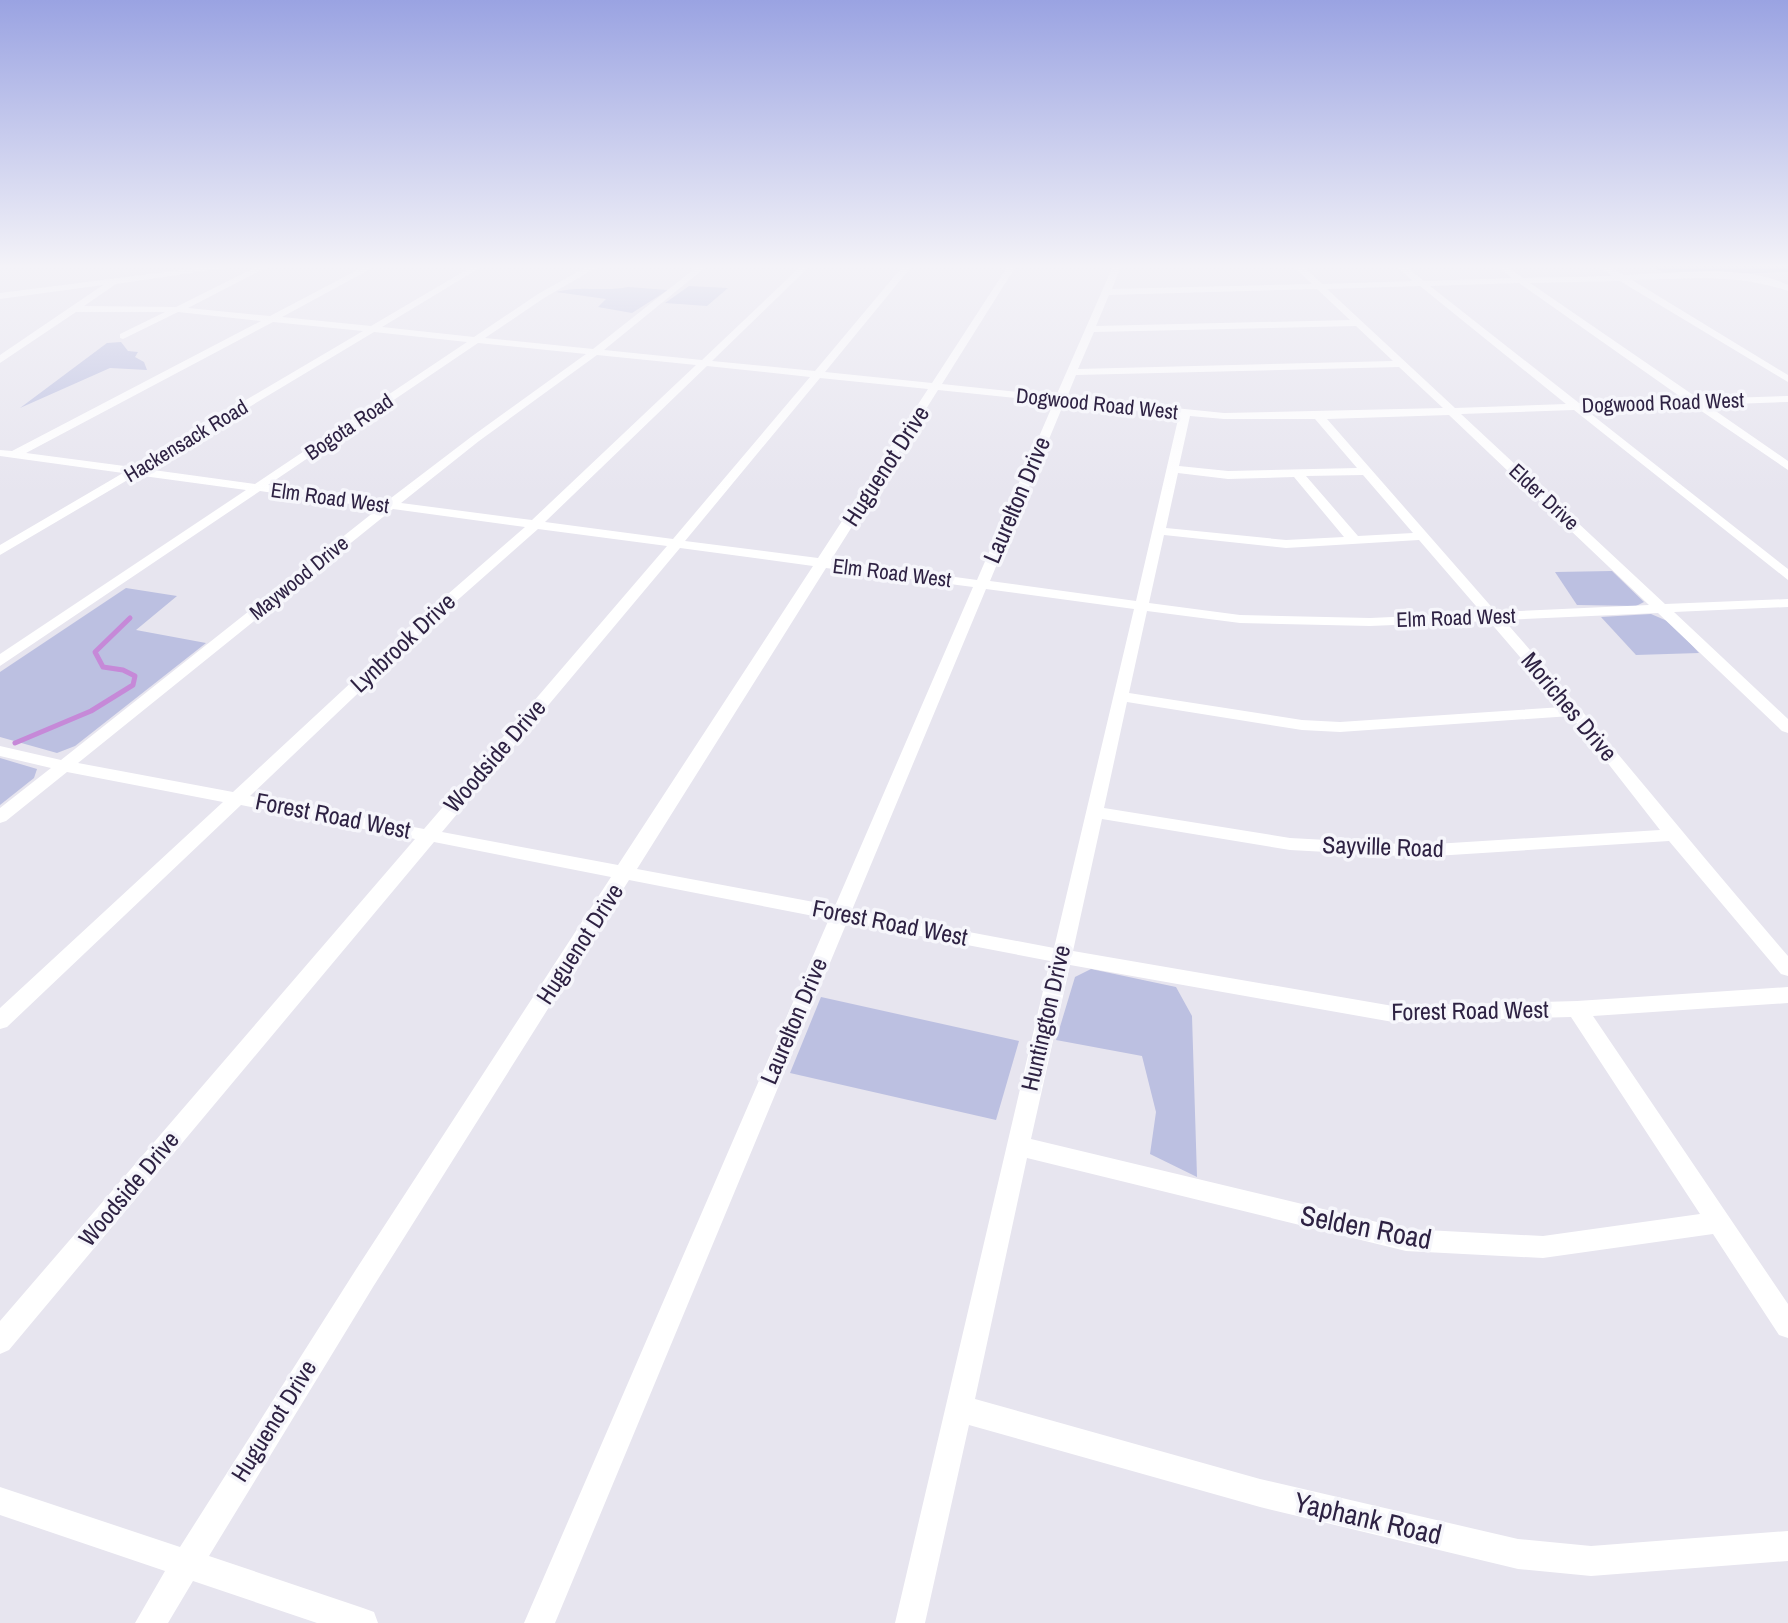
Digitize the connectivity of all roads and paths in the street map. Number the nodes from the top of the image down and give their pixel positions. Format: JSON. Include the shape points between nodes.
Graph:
{"nodes":[{"id":1,"x":26,"y":342,"type":"edge"},
{"id":2,"x":227,"y":342,"type":"edge"},
{"id":3,"x":351,"y":342,"type":"edge"},
{"id":4,"x":474,"y":342,"type":"edge"},
{"id":5,"x":482,"y":342,"type":"edge"},
{"id":6,"x":608,"y":342,"type":"edge"},
{"id":7,"x":726,"y":342,"type":"edge"},
{"id":8,"x":844,"y":342,"type":"edge"},
{"id":9,"x":964,"y":342,"type":"edge"},
{"id":10,"x":1086,"y":342,"type":"edge"},
{"id":11,"x":1380,"y":342,"type":"edge"},
{"id":12,"x":1493,"y":342,"type":"edge"},
{"id":13,"x":1608,"y":342,"type":"edge"},
{"id":14,"x":1727,"y":342,"type":"edge"},
{"id":15,"x":594,"y":353,"type":"junction"},
{"id":16,"x":0,"y":360,"type":"edge"},
{"id":17,"x":703,"y":364,"type":"junction"},
{"id":18,"x":1403,"y":364,"type":"junction"},
{"id":19,"x":1074,"y":372,"type":"junction"},
{"id":20,"x":815,"y":376,"type":"junction"},
{"id":21,"x":1788,"y":379,"type":"edge"},
{"id":22,"x":936,"y":387,"type":"junction"},
{"id":23,"x":1788,"y":399,"type":"edge"},
{"id":24,"x":1060,"y":400,"type":"junction"},
{"id":25,"x":1696,"y":403,"type":"junction"},
{"id":26,"x":1574,"y":407,"type":"junction"},
{"id":27,"x":1452,"y":411,"type":"junction"},
{"id":28,"x":1185,"y":414,"type":"junction"},
{"id":29,"x":1318,"y":416,"type":"junction"},
{"id":30,"x":7,"y":454,"type":"edge"},
{"id":31,"x":0,"y":462,"type":"edge"},
{"id":32,"x":1788,"y":466,"type":"edge"},
{"id":33,"x":1174,"y":468,"type":"junction"},
{"id":34,"x":136,"y":471,"type":"junction"},
{"id":35,"x":1365,"y":471,"type":"junction"},
{"id":36,"x":1299,"y":475,"type":"junction"},
{"id":37,"x":260,"y":488,"type":"junction"},
{"id":38,"x":389,"y":506,"type":"junction"},
{"id":39,"x":535,"y":524,"type":"junction"},
{"id":40,"x":1159,"y":531,"type":"junction"},
{"id":41,"x":1424,"y":536,"type":"junction"},
{"id":42,"x":1355,"y":541,"type":"junction"},
{"id":43,"x":675,"y":545,"type":"junction"},
{"id":44,"x":0,"y":551,"type":"edge"},
{"id":45,"x":823,"y":565,"type":"junction"},
{"id":46,"x":1788,"y":576,"type":"edge"},
{"id":47,"x":981,"y":585,"type":"junction"},
{"id":48,"x":1788,"y":603,"type":"edge"},
{"id":49,"x":1142,"y":607,"type":"junction"},
{"id":50,"x":1664,"y":609,"type":"junction"},
{"id":51,"x":1492,"y":617,"type":"junction"},
{"id":52,"x":0,"y":661,"type":"edge"},
{"id":53,"x":1120,"y":696,"type":"junction"},
{"id":54,"x":1575,"y":711,"type":"junction"},
{"id":55,"x":1788,"y":728,"type":"edge"},
{"id":56,"x":0,"y":751,"type":"edge"},
{"id":57,"x":65,"y":766,"type":"junction"},
{"id":58,"x":237,"y":798,"type":"junction"},
{"id":59,"x":1094,"y":812,"type":"junction"},
{"id":60,"x":0,"y":817,"type":"edge"},
{"id":61,"x":428,"y":834,"type":"junction"},
{"id":62,"x":1674,"y":835,"type":"junction"},
{"id":63,"x":626,"y":873,"type":"junction"},
{"id":64,"x":840,"y":914,"type":"junction"},
{"id":65,"x":1060,"y":956,"type":"junction"},
{"id":66,"x":1788,"y":969,"type":"edge"},
{"id":67,"x":1788,"y":995,"type":"edge"},
{"id":68,"x":1577,"y":1009,"type":"junction"},
{"id":69,"x":0,"y":1021,"type":"edge"},
{"id":70,"x":1018,"y":1146,"type":"junction"},
{"id":71,"x":1720,"y":1222,"type":"junction"},
{"id":72,"x":1788,"y":1326,"type":"edge"},
{"id":73,"x":0,"y":1341,"type":"edge"},
{"id":74,"x":958,"y":1408,"type":"junction"},
{"id":75,"x":0,"y":1501,"type":"edge"},
{"id":76,"x":1788,"y":1546,"type":"edge"},
{"id":77,"x":188,"y":1563,"type":"junction"},
{"id":78,"x":150,"y":1623,"type":"edge"},
{"id":79,"x":363,"y":1623,"type":"edge"},
{"id":80,"x":539,"y":1623,"type":"edge"},
{"id":81,"x":910,"y":1623,"type":"edge"}],
"edges":[{"from":1,"to":16,"type":"street"},
{"from":2,"to":30,"type":"street"},
{"from":3,"to":34,"type":"street","name":"Hackensack Road"},
{"from":4,"to":37,"type":"street","name":"Bogota Road"},
{"from":5,"to":15,"type":"street","name":"Dogwood Road West"},
{"from":6,"to":15,"type":"street","name":"Maywood Drive"},
{"from":7,"to":17,"type":"street","name":"Lynbrook Drive"},
{"from":8,"to":20,"type":"street","name":"Woodside Drive"},
{"from":9,"to":22,"type":"street","name":"Huguenot Drive"},
{"from":10,"to":19,"type":"street","name":"Laurelton Drive"},
{"from":11,"to":18,"type":"street","name":"Elder Drive"},
{"from":12,"to":26,"type":"street"},
{"from":13,"to":25,"type":"street"},
{"from":14,"to":21,"type":"street"},
{"from":15,"to":17,"type":"street","name":"Dogwood Road West"},
{"from":15,"to":38,"type":"street","name":"Maywood Drive"},
{"from":17,"to":20,"type":"street","name":"Dogwood Road West"},
{"from":17,"to":39,"type":"street","name":"Lynbrook Drive"},
{"from":18,"to":19,"type":"street"},
{"from":18,"to":27,"type":"street","name":"Elder Drive"},
{"from":19,"to":24,"type":"street","name":"Laurelton Drive"},
{"from":20,"to":22,"type":"street","name":"Dogwood Road West"},
{"from":20,"to":43,"type":"street","name":"Woodside Drive"},
{"from":22,"to":24,"type":"street","name":"Dogwood Road West"},
{"from":22,"to":45,"type":"street","name":"Huguenot Drive"},
{"from":23,"to":25,"type":"street","name":"Dogwood Road West"},
{"from":24,"to":28,"type":"street","name":"Dogwood Road West"},
{"from":24,"to":47,"type":"street","name":"Laurelton Drive"},
{"from":25,"to":26,"type":"street","name":"Dogwood Road West"},
{"from":25,"to":32,"type":"street"},
{"from":26,"to":27,"type":"street","name":"Dogwood Road West"},
{"from":26,"to":46,"type":"street"},
{"from":27,"to":29,"type":"street","name":"Dogwood Road West"},
{"from":27,"to":50,"type":"street","name":"Elder Drive"},
{"from":28,"to":29,"type":"street","name":"Dogwood Road West"},
{"from":28,"to":33,"type":"street","name":"Huntington Drive"},
{"from":29,"to":35,"type":"street","name":"Moriches Drive"},
{"from":30,"to":31,"type":"street"},
{"from":30,"to":34,"type":"street","name":"Elm Road West"},
{"from":33,"to":36,"type":"street","via":[[1228,475]]},
{"from":33,"to":40,"type":"street","name":"Huntington Drive"},
{"from":34,"to":37,"type":"street","name":"Elm Road West"},
{"from":34,"to":44,"type":"street","name":"Hackensack Road"},
{"from":35,"to":36,"type":"street"},
{"from":35,"to":41,"type":"street","name":"Moriches Drive"},
{"from":36,"to":42,"type":"street"},
{"from":37,"to":38,"type":"street","name":"Elm Road West"},
{"from":37,"to":52,"type":"street","name":"Bogota Road"},
{"from":38,"to":39,"type":"street","name":"Elm Road West"},
{"from":38,"to":57,"type":"street","name":"Maywood Drive"},
{"from":39,"to":43,"type":"street","name":"Elm Road West"},
{"from":39,"to":58,"type":"street","name":"Lynbrook Drive"},
{"from":40,"to":42,"type":"street","via":[[1259,543]]},
{"from":40,"to":49,"type":"street","name":"Huntington Drive"},
{"from":41,"to":42,"type":"street"},
{"from":41,"to":51,"type":"street","name":"Moriches Drive"},
{"from":43,"to":45,"type":"street","name":"Elm Road West"},
{"from":43,"to":61,"type":"street","name":"Woodside Drive"},
{"from":45,"to":47,"type":"street","name":"Elm Road West"},
{"from":45,"to":63,"type":"street","name":"Huguenot Drive"},
{"from":47,"to":49,"type":"street","name":"Elm Road West"},
{"from":47,"to":64,"type":"street","name":"Laurelton Drive"},
{"from":48,"to":50,"type":"street","name":"Elm Road West"},
{"from":49,"to":51,"type":"street","name":"Elm Road West","via":[[1298,622]]},
{"from":49,"to":53,"type":"street","name":"Huntington Drive"},
{"from":50,"to":51,"type":"street","name":"Elm Road West"},
{"from":50,"to":55,"type":"street","name":"Elder Drive"},
{"from":51,"to":54,"type":"street","name":"Moriches Drive"},
{"from":53,"to":54,"type":"street","via":[[1340,727]]},
{"from":53,"to":59,"type":"street","name":"Huntington Drive"},
{"from":54,"to":62,"type":"street","name":"Moriches Drive"},
{"from":56,"to":57,"type":"street","name":"Forest Road West"},
{"from":57,"to":58,"type":"street","name":"Forest Road West"},
{"from":57,"to":60,"type":"street","name":"Maywood Drive"},
{"from":58,"to":61,"type":"street","name":"Forest Road West"},
{"from":58,"to":69,"type":"street","name":"Lynbrook Drive"},
{"from":59,"to":62,"type":"street","name":"Sayville Road","via":[[1290,844],[1419,851]]},
{"from":59,"to":65,"type":"street","name":"Huntington Drive"},
{"from":61,"to":63,"type":"street","name":"Forest Road West"},
{"from":61,"to":73,"type":"street","name":"Woodside Drive"},
{"from":62,"to":66,"type":"street","name":"Moriches Drive"},
{"from":63,"to":64,"type":"street","name":"Forest Road West"},
{"from":63,"to":77,"type":"street","name":"Huguenot Drive","via":[[328,1334]]},
{"from":64,"to":65,"type":"street","name":"Forest Road West"},
{"from":64,"to":80,"type":"street","name":"Laurelton Drive"},
{"from":65,"to":68,"type":"street","name":"Forest Road West","via":[[1393,1014]]},
{"from":65,"to":70,"type":"street","name":"Huntington Drive"},
{"from":67,"to":68,"type":"street","name":"Forest Road West"},
{"from":68,"to":71,"type":"street"},
{"from":70,"to":71,"type":"street","name":"Selden Road","via":[[1406,1240],[1544,1247]]},
{"from":70,"to":74,"type":"street","name":"Huntington Drive"},
{"from":71,"to":72,"type":"street"},
{"from":74,"to":76,"type":"street","name":"Yaphank Road","via":[[1260,1493],[1518,1553],[1591,1561]]},
{"from":74,"to":81,"type":"street","name":"Huntington Drive"},
{"from":75,"to":77,"type":"street"},
{"from":77,"to":78,"type":"street","name":"Huguenot Drive"},
{"from":77,"to":79,"type":"street"}]}
